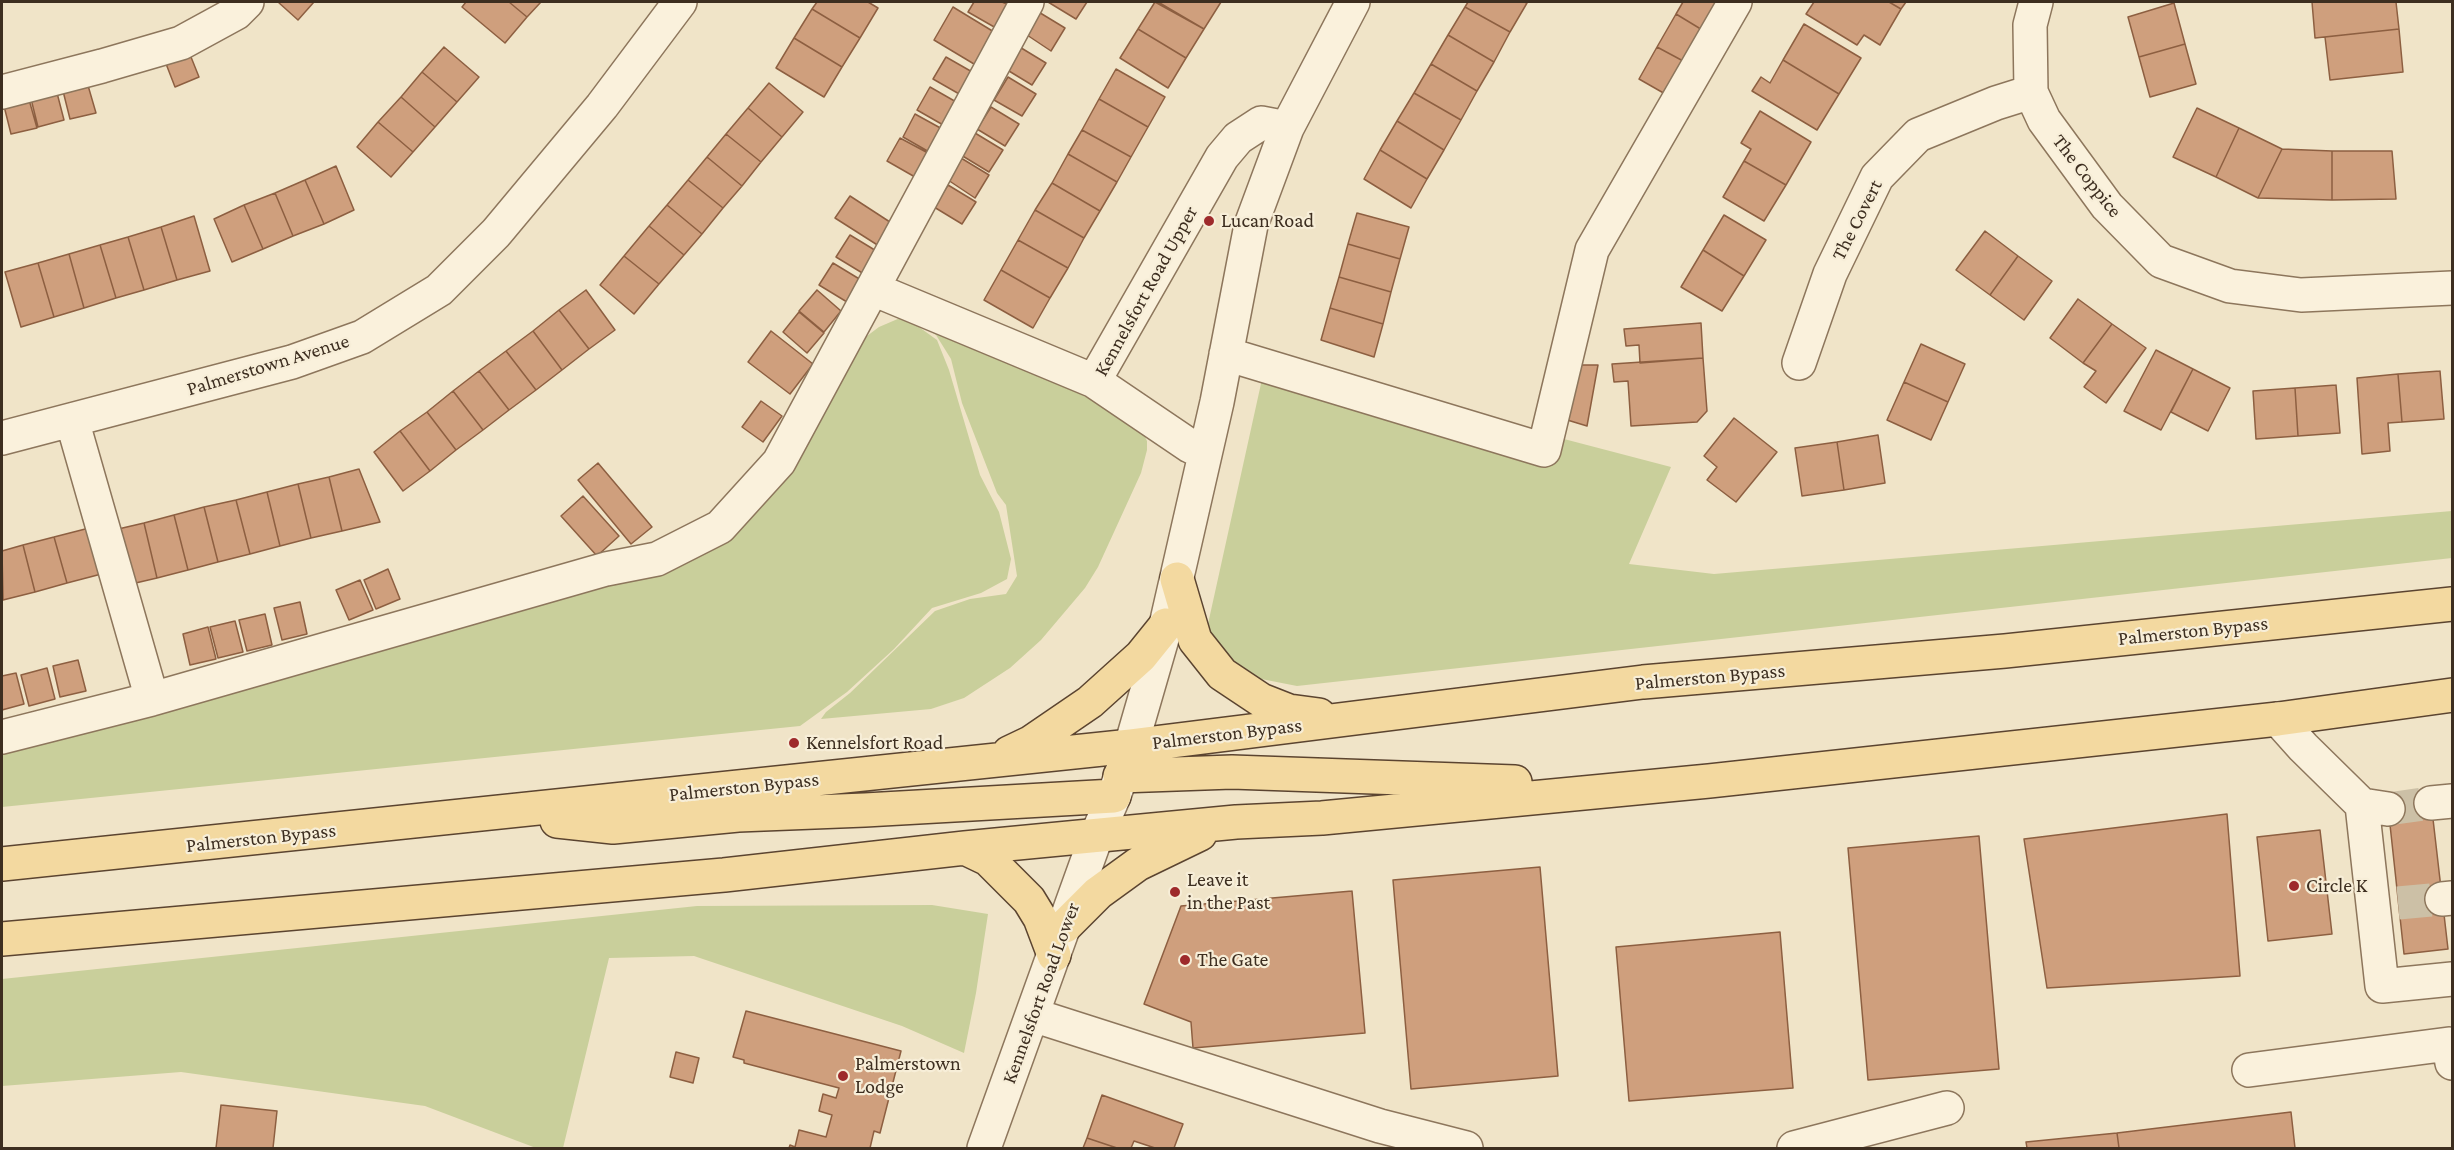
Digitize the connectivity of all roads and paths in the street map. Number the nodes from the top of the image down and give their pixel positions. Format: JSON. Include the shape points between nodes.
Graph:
{"nodes":[{"id":1,"x":247,"y":2,"type":"edge"},
{"id":2,"x":680,"y":2,"type":"edge"},
{"id":3,"x":1027,"y":2,"type":"edge"},
{"id":4,"x":1353,"y":2,"type":"edge"},
{"id":5,"x":1736,"y":2,"type":"edge"},
{"id":6,"x":2036,"y":2,"type":"edge"},
{"id":7,"x":2,"y":92,"type":"edge"},
{"id":8,"x":2031,"y":92,"type":"junction"},
{"id":9,"x":1287,"y":128,"type":"junction"},
{"id":10,"x":2452,"y":288,"type":"edge"},
{"id":11,"x":873,"y":289,"type":"junction"},
{"id":12,"x":1226,"y":354,"type":"junction"},
{"id":13,"x":1799,"y":363,"type":"dead end"},
{"id":14,"x":1094,"y":381,"type":"junction"},
{"id":15,"x":72,"y":420,"type":"junction"},
{"id":16,"x":2,"y":438,"type":"edge"},
{"id":17,"x":1204,"y":453,"type":"junction"},
{"id":18,"x":1177,"y":579,"type":"junction"},
{"id":19,"x":2452,"y":604,"type":"edge"},
{"id":20,"x":1166,"y":625,"type":"junction"},
{"id":21,"x":2452,"y":695,"type":"edge"},
{"id":22,"x":152,"y":699,"type":"junction"},
{"id":23,"x":2278,"y":719,"type":"junction"},
{"id":24,"x":1348,"y":720,"type":"junction"},
{"id":25,"x":2,"y":737,"type":"edge"},
{"id":26,"x":1131,"y":746,"type":"junction"},
{"id":27,"x":994,"y":760,"type":"junction"},
{"id":28,"x":1117,"y":786,"type":"junction"},
{"id":29,"x":1646,"y":787,"type":"junction"},
{"id":30,"x":492,"y":814,"type":"junction"},
{"id":31,"x":1226,"y":824,"type":"junction"},
{"id":32,"x":1096,"y":837,"type":"junction"},
{"id":33,"x":965,"y":848,"type":"junction"},
{"id":34,"x":2,"y":864,"type":"edge"},
{"id":35,"x":2,"y":939,"type":"edge"},
{"id":36,"x":1060,"y":940,"type":"junction"},
{"id":37,"x":2452,"y":980,"type":"edge"},
{"id":38,"x":1033,"y":1016,"type":"junction"},
{"id":39,"x":2452,"y":1062,"type":"edge"},
{"id":40,"x":2249,"y":1070,"type":"dead end"},
{"id":41,"x":1947,"y":1108,"type":"dead end"},
{"id":42,"x":984,"y":1149,"type":"edge"},
{"id":43,"x":1466,"y":1149,"type":"edge"},
{"id":44,"x":1794,"y":1149,"type":"edge"}],
"edges":[{"from":1,"to":7,"type":"street","via":[[236,14],[181,43]]},
{"from":2,"to":15,"type":"street","name":"Palmerstown Avenue","via":[[602,106],[496,233],[439,290],[362,337],[292,362]]},
{"from":3,"to":11,"type":"street"},
{"from":4,"to":9,"type":"street"},
{"from":5,"to":12,"type":"street","via":[[1592,250],[1544,450]]},
{"from":6,"to":8,"type":"street","name":"The Coppice","via":[[2030,26]]},
{"from":8,"to":10,"type":"street","name":"The Coppice","via":[[2044,120],[2107,207],[2161,261],[2230,286],[2301,295]]},
{"from":8,"to":13,"type":"street","name":"The Covert","via":[[1918,135],[1877,177],[1830,274]]},
{"from":9,"to":12,"type":"street","via":[[1251,225]]},
{"from":9,"to":14,"type":"street","name":"Kennelsfort Road Upper","via":[[1261,123],[1238,138],[1222,157]]},
{"from":11,"to":14,"type":"street"},
{"from":11,"to":22,"type":"street","via":[[779,462],[720,526],[657,559],[595,572]]},
{"from":12,"to":17,"type":"street"},
{"from":14,"to":17,"type":"street","name":"Kennelsfort Road Upper"},
{"from":15,"to":16,"type":"street","name":"Palmerstown Avenue"},
{"from":15,"to":22,"type":"street"},
{"from":17,"to":18,"type":"street"},
{"from":18,"to":20,"type":"street"},
{"from":18,"to":24,"type":"main road","via":[[1195,640],[1222,674],[1261,700],[1289,711]]},
{"from":19,"to":24,"type":"main road","name":"Palmerston Bypass","via":[[2005,651],[1643,682]]},
{"from":20,"to":26,"type":"street"},
{"from":20,"to":27,"type":"main road","via":[[1141,656],[1090,702],[1030,743]]},
{"from":21,"to":23,"type":"main road"},
{"from":22,"to":25,"type":"street"},
{"from":23,"to":29,"type":"main road"},
{"from":23,"to":37,"type":"street","via":[[2303,747],[2375,807],[2386,903],[2382,986]]},
{"from":24,"to":26,"type":"main road","name":"Palmerston Bypass"},
{"from":26,"to":27,"type":"main road","name":"Palmerston Bypass"},
{"from":26,"to":28,"type":"street"},
{"from":27,"to":30,"type":"main road","name":"Palmerston Bypass"},
{"from":28,"to":29,"type":"main road","via":[[1232,772]]},
{"from":28,"to":30,"type":"main road","via":[[865,810],[738,815],[613,827]]},
{"from":28,"to":32,"type":"street"},
{"from":29,"to":31,"type":"main road"},
{"from":30,"to":34,"type":"main road","name":"Palmerston Bypass"},
{"from":31,"to":32,"type":"main road"},
{"from":31,"to":36,"type":"main road","via":[[1138,864],[1098,893]]},
{"from":32,"to":33,"type":"main road"},
{"from":32,"to":36,"type":"street","name":"Kennelsfort Road Lower"},
{"from":33,"to":35,"type":"main road","via":[[724,875]]},
{"from":33,"to":36,"type":"main road","via":[[988,859],[1006,874]]},
{"from":36,"to":38,"type":"street","name":"Kennelsfort Road Lower"},
{"from":38,"to":42,"type":"street","name":"Kennelsfort Road Lower"},
{"from":38,"to":43,"type":"street","via":[[1380,1126]]},
{"from":39,"to":40,"type":"street","via":[[2449,1044]]},
{"from":41,"to":44,"type":"street"}]}
